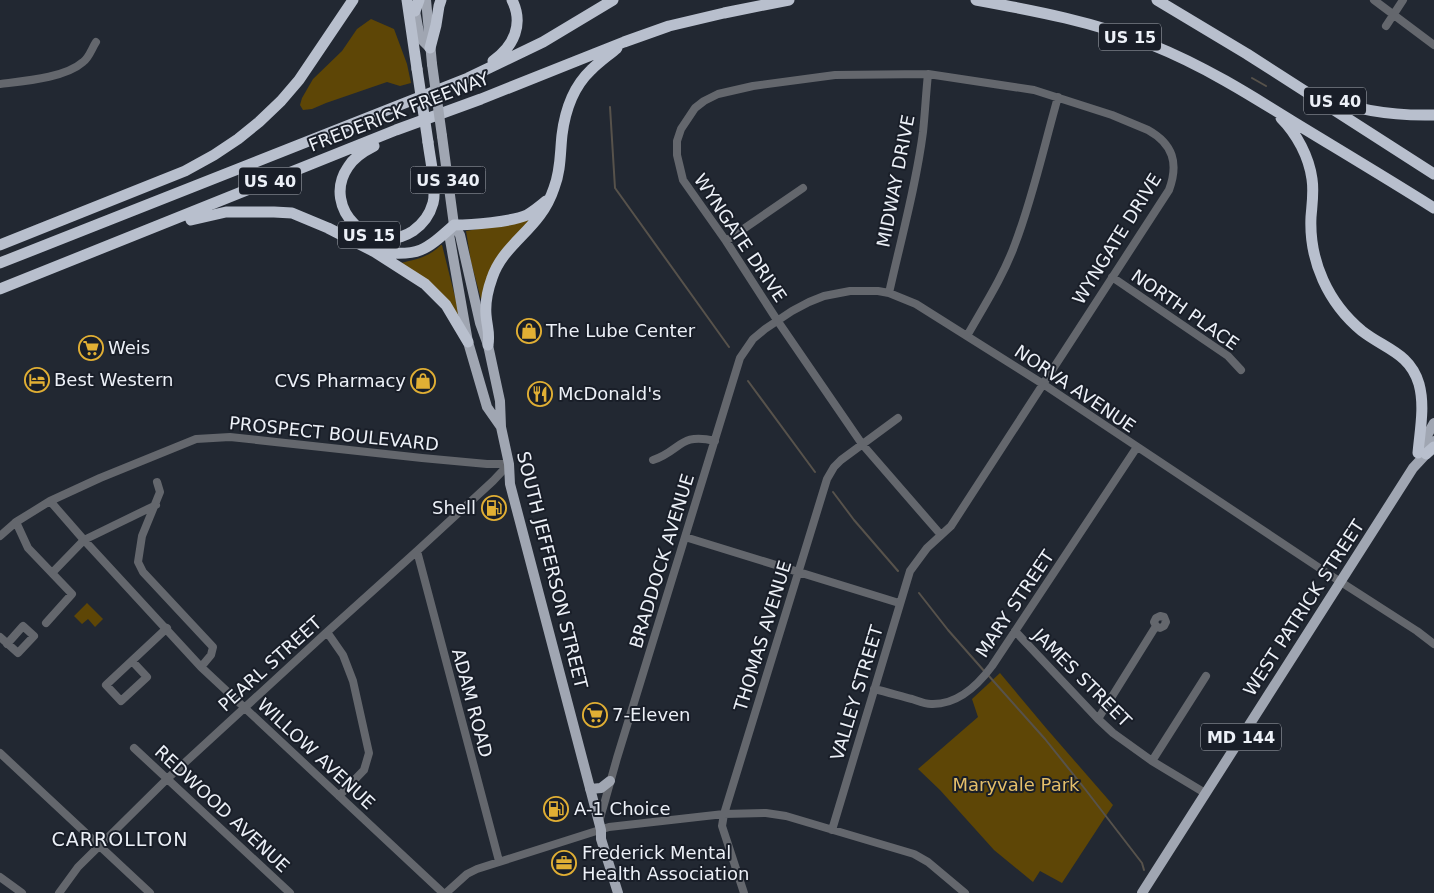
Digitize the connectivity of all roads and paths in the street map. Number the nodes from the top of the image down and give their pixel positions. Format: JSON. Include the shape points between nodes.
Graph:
{"nodes":[{"id":1,"x":354,"y":0,"type":"edge"},
{"id":2,"x":407,"y":0,"type":"edge"},
{"id":3,"x":419,"y":0,"type":"edge"},
{"id":4,"x":426,"y":0,"type":"edge"},
{"id":5,"x":441,"y":0,"type":"edge"},
{"id":6,"x":512,"y":0,"type":"edge"},
{"id":7,"x":613,"y":0,"type":"edge"},
{"id":8,"x":789,"y":0,"type":"edge"},
{"id":9,"x":976,"y":0,"type":"edge"},
{"id":10,"x":1157,"y":0,"type":"edge"},
{"id":11,"x":1374,"y":0,"type":"edge"},
{"id":12,"x":1403,"y":0,"type":"edge"},
{"id":13,"x":414,"y":6,"type":"edge"},
{"id":14,"x":1394,"y":15,"type":"junction"},
{"id":15,"x":1386,"y":26,"type":"dead end"},
{"id":16,"x":96,"y":42,"type":"dead end"},
{"id":17,"x":624,"y":42,"type":"junction"},
{"id":18,"x":1434,"y":45,"type":"edge"},
{"id":19,"x":430,"y":48,"type":"junction"},
{"id":20,"x":1246,"y":54,"type":"junction"},
{"id":21,"x":928,"y":74,"type":"junction"},
{"id":22,"x":468,"y":78,"type":"junction"},
{"id":23,"x":0,"y":84,"type":"edge"},
{"id":24,"x":1058,"y":97,"type":"junction"},
{"id":25,"x":1272,"y":108,"type":"junction"},
{"id":26,"x":1434,"y":114,"type":"edge"},
{"id":27,"x":396,"y":130,"type":"junction"},
{"id":28,"x":1434,"y":174,"type":"edge"},
{"id":29,"x":803,"y":188,"type":"dead end"},
{"id":30,"x":549,"y":199,"type":"junction"},
{"id":31,"x":1434,"y":208,"type":"edge"},
{"id":32,"x":454,"y":225,"type":"junction"},
{"id":33,"x":144,"y":233,"type":"junction"},
{"id":34,"x":726,"y":241,"type":"junction"},
{"id":35,"x":0,"y":245,"type":"edge"},
{"id":36,"x":375,"y":252,"type":"junction"},
{"id":37,"x":0,"y":254,"type":"edge"},
{"id":38,"x":24,"y":254,"type":"junction"},
{"id":39,"x":0,"y":263,"type":"edge"},
{"id":40,"x":1112,"y":277,"type":"junction"},
{"id":41,"x":0,"y":289,"type":"edge"},
{"id":42,"x":889,"y":293,"type":"junction"},
{"id":43,"x":777,"y":320,"type":"junction"},
{"id":44,"x":967,"y":336,"type":"junction"},
{"id":45,"x":468,"y":342,"type":"junction"},
{"id":46,"x":488,"y":345,"type":"junction"},
{"id":47,"x":1240,"y":370,"type":"dead end"},
{"id":48,"x":1043,"y":384,"type":"junction"},
{"id":49,"x":898,"y":418,"type":"dead end"},
{"id":50,"x":1434,"y":423,"type":"edge"},
{"id":51,"x":501,"y":427,"type":"junction"},
{"id":52,"x":715,"y":441,"type":"junction"},
{"id":53,"x":1434,"y":441,"type":"edge"},
{"id":54,"x":862,"y":444,"type":"junction"},
{"id":55,"x":1137,"y":447,"type":"junction"},
{"id":56,"x":1426,"y":451,"type":"edge"},
{"id":57,"x":653,"y":460,"type":"dead end"},
{"id":58,"x":509,"y":464,"type":"junction"},
{"id":59,"x":157,"y":482,"type":"dead end"},
{"id":60,"x":50,"y":501,"type":"junction"},
{"id":61,"x":156,"y":504,"type":"junction"},
{"id":62,"x":16,"y":522,"type":"junction"},
{"id":63,"x":941,"y":535,"type":"junction"},
{"id":64,"x":0,"y":536,"type":"edge"},
{"id":65,"x":685,"y":537,"type":"junction"},
{"id":66,"x":84,"y":540,"type":"junction"},
{"id":67,"x":417,"y":551,"type":"junction"},
{"id":68,"x":913,"y":565,"type":"joint"},
{"id":69,"x":798,"y":572,"type":"junction"},
{"id":70,"x":52,"y":573,"type":"junction"},
{"id":71,"x":1340,"y":582,"type":"junction"},
{"id":72,"x":900,"y":603,"type":"junction"},
{"id":73,"x":46,"y":623,"type":"dead end"},
{"id":74,"x":1156,"y":626,"type":"dead end"},
{"id":75,"x":167,"y":628,"type":"junction"},
{"id":76,"x":1015,"y":631,"type":"junction"},
{"id":77,"x":327,"y":632,"type":"junction"},
{"id":78,"x":0,"y":637,"type":"edge"},
{"id":79,"x":7,"y":644,"type":"dead end"},
{"id":80,"x":1434,"y":644,"type":"edge"},
{"id":81,"x":132,"y":661,"type":"junction"},
{"id":82,"x":201,"y":666,"type":"junction"},
{"id":83,"x":1206,"y":676,"type":"dead end"},
{"id":84,"x":874,"y":689,"type":"junction"},
{"id":85,"x":244,"y":708,"type":"junction"},
{"id":86,"x":1098,"y":719,"type":"junction"},
{"id":87,"x":134,"y":748,"type":"dead end"},
{"id":88,"x":0,"y":753,"type":"edge"},
{"id":89,"x":1152,"y":762,"type":"junction"},
{"id":90,"x":167,"y":779,"type":"junction"},
{"id":91,"x":610,"y":781,"type":"junction"},
{"id":92,"x":590,"y":789,"type":"junction"},
{"id":93,"x":1205,"y":793,"type":"junction"},
{"id":94,"x":339,"y":796,"type":"junction"},
{"id":95,"x":724,"y":814,"type":"junction"},
{"id":96,"x":600,"y":827,"type":"junction"},
{"id":97,"x":832,"y":830,"type":"junction"},
{"id":98,"x":99,"y":846,"type":"junction"},
{"id":99,"x":499,"y":862,"type":"junction"},
{"id":100,"x":0,"y":878,"type":"edge"},
{"id":101,"x":22,"y":893,"type":"edge"},
{"id":102,"x":59,"y":893,"type":"edge"},
{"id":103,"x":150,"y":893,"type":"edge"},
{"id":104,"x":290,"y":893,"type":"edge"},
{"id":105,"x":444,"y":893,"type":"edge"},
{"id":106,"x":618,"y":893,"type":"edge"},
{"id":107,"x":744,"y":893,"type":"edge"},
{"id":108,"x":965,"y":893,"type":"edge"},
{"id":109,"x":1142,"y":893,"type":"edge"}],
"edges":[{"from":1,"to":35,"type":"highway","via":[[299,80],[281,101],[238,139],[184,171]]},
{"from":2,"to":27,"type":"highway","number":"US 15","bridge":true,"via":[[434,194],[428,214],[418,226],[404,235],[389,238],[373,236],[358,228],[343,207],[342,180],[349,165],[360,154]]},
{"from":3,"to":13,"type":"highway"},
{"from":4,"to":19,"type":"main road","number":"US 340"},
{"from":5,"to":19,"type":"highway"},
{"from":6,"to":22,"type":"highway","via":[[518,19],[511,44]]},
{"from":7,"to":22,"type":"highway","name":"FREDERICK FREEWAY","number":"US 40","via":[[543,42]]},
{"from":8,"to":17,"type":"highway","name":"FREDERICK FREEWAY","number":"US 15","via":[[669,26]]},
{"from":9,"to":25,"type":"highway","number":"US 15","via":[[1090,23],[1132,37],[1174,54]]},
{"from":10,"to":20,"type":"highway","number":"US 15"},
{"from":11,"to":14,"type":"street"},
{"from":12,"to":14,"type":"street"},
{"from":13,"to":19,"type":"main road","name":"SOUTH JEFFERSON STREET","via":[[420,38]]},
{"from":14,"to":15,"type":"street"},
{"from":14,"to":18,"type":"street"},
{"from":16,"to":23,"type":"street","via":[[84,62],[69,70]]},
{"from":17,"to":27,"type":"highway","name":"FREDERICK FREEWAY","number":"US 15"},
{"from":17,"to":30,"type":"highway","via":[[592,68],[573,95],[564,121],[560,169]]},
{"from":19,"to":32,"type":"main road","name":"SOUTH JEFFERSON STREET","number":"US 340","bridge":true},
{"from":20,"to":26,"type":"highway","number":"US 40","via":[[1307,90],[1342,104],[1394,114]]},
{"from":20,"to":28,"type":"highway","number":"US 15"},
{"from":21,"to":24,"type":"street","name":"WYNGATE DRIVE","via":[[1034,90]]},
{"from":21,"to":34,"type":"street","name":"WYNGATE DRIVE","via":[[835,75],[753,86],[718,94],[695,108],[677,141],[682,180]]},
{"from":21,"to":42,"type":"street","name":"MIDWAY DRIVE","via":[[923,132],[912,194]]},
{"from":22,"to":38,"type":"highway","name":"FREDERICK FREEWAY","number":"US 40"},
{"from":24,"to":40,"type":"street","name":"WYNGATE DRIVE","via":[[1148,130],[1164,142],[1173,159],[1175,169],[1169,190]]},
{"from":24,"to":44,"type":"street","via":[[1014,246]]},
{"from":25,"to":31,"type":"highway","number":"US 15"},
{"from":25,"to":56,"type":"highway","via":[[1291,128],[1309,166],[1314,195],[1312,244],[1328,291],[1353,323],[1406,360],[1417,378]]},
{"from":27,"to":33,"type":"highway","name":"FREDERICK FREEWAY","number":"US 40"},
{"from":29,"to":34,"type":"street"},
{"from":30,"to":32,"type":"highway","via":[[526,215]]},
{"from":30,"to":46,"type":"highway","via":[[540,216],[504,254],[494,272],[486,308]]},
{"from":32,"to":36,"type":"highway","via":[[434,243],[416,252]]},
{"from":32,"to":45,"type":"main road","name":"SOUTH JEFFERSON STREET","via":[[449,234]]},
{"from":32,"to":46,"type":"main road","name":"SOUTH JEFFERSON STREET","via":[[460,235]]},
{"from":33,"to":36,"type":"highway","via":[[226,212],[292,213]]},
{"from":33,"to":41,"type":"highway","name":"FREDERICK FREEWAY","number":"US 40"},
{"from":34,"to":43,"type":"street","name":"WYNGATE DRIVE"},
{"from":36,"to":45,"type":"highway","via":[[435,294],[446,305]]},
{"from":37,"to":38,"type":"highway"},
{"from":38,"to":39,"type":"highway","name":"FREDERICK FREEWAY","number":"US 40"},
{"from":40,"to":47,"type":"street","name":"NORTH PLACE","via":[[1228,356]]},
{"from":40,"to":48,"type":"street","name":"WYNGATE DRIVE"},
{"from":42,"to":43,"type":"street","name":"NORVA AVENUE","via":[[864,290],[830,294]]},
{"from":42,"to":44,"type":"street","name":"NORVA AVENUE","via":[[916,304]]},
{"from":43,"to":52,"type":"street","name":"BRADDOCK AVENUE","via":[[744,350]]},
{"from":43,"to":54,"type":"street","name":"WYNGATE DRIVE"},
{"from":44,"to":48,"type":"street","name":"NORVA AVENUE"},
{"from":45,"to":51,"type":"main road","name":"SOUTH JEFFERSON STREET","via":[[486,407]]},
{"from":46,"to":51,"type":"main road","name":"SOUTH JEFFERSON STREET","via":[[500,401]]},
{"from":48,"to":55,"type":"street","name":"NORVA AVENUE"},
{"from":48,"to":63,"type":"street","name":"WYNGATE DRIVE","via":[[951,526]]},
{"from":49,"to":54,"type":"street","name":"THOMAS AVENUE"},
{"from":50,"to":56,"type":"main road","name":"WEST PATRICK STREET","number":"MD 144"},
{"from":51,"to":58,"type":"main road","name":"SOUTH JEFFERSON STREET"},
{"from":52,"to":57,"type":"street","via":[[692,438]]},
{"from":52,"to":65,"type":"street","name":"BRADDOCK AVENUE"},
{"from":53,"to":56,"type":"main road","name":"WEST PATRICK STREET","number":"MD 144"},
{"from":54,"to":63,"type":"street","name":"WYNGATE DRIVE"},
{"from":54,"to":69,"type":"street","name":"THOMAS AVENUE","via":[[841,460],[827,478]]},
{"from":55,"to":71,"type":"street","name":"NORVA AVENUE"},
{"from":55,"to":76,"type":"street","name":"MARY STREET"},
{"from":56,"to":71,"type":"main road","name":"WEST PATRICK STREET","number":"MD 144"},
{"from":58,"to":60,"type":"street","name":"PROSPECT BOULEVARD","via":[[438,460],[230,436],[196,439]]},
{"from":58,"to":67,"type":"street","name":"PEARL STREET"},
{"from":58,"to":92,"type":"main road","name":"SOUTH JEFFERSON STREET","via":[[510,484]]},
{"from":59,"to":61,"type":"street","via":[[160,492]]},
{"from":60,"to":62,"type":"street","name":"PROSPECT BOULEVARD"},
{"from":60,"to":66,"type":"street","name":"WILLOW AVENUE"},
{"from":61,"to":66,"type":"street"},
{"from":61,"to":82,"type":"street","via":[[142,536],[138,562],[213,647],[211,655]]},
{"from":62,"to":64,"type":"street","name":"PROSPECT BOULEVARD"},
{"from":62,"to":70,"type":"street","via":[[28,548]]},
{"from":63,"to":68,"type":"street","name":"WYNGATE DRIVE"},
{"from":65,"to":69,"type":"street"},
{"from":65,"to":91,"type":"street","name":"BRADDOCK AVENUE"},
{"from":66,"to":70,"type":"street"},
{"from":66,"to":75,"type":"street","name":"WILLOW AVENUE"},
{"from":67,"to":77,"type":"street","name":"PEARL STREET"},
{"from":67,"to":99,"type":"street","name":"ADAM ROAD"},
{"from":68,"to":72,"type":"street","name":"VALLEY STREET"},
{"from":69,"to":72,"type":"street"},
{"from":69,"to":95,"type":"street","name":"THOMAS AVENUE"},
{"from":70,"to":73,"type":"street","via":[[72,594]]},
{"from":71,"to":80,"type":"street","name":"NORVA AVENUE"},
{"from":71,"to":93,"type":"main road","name":"WEST PATRICK STREET","number":"MD 144"},
{"from":72,"to":84,"type":"street","name":"VALLEY STREET"},
{"from":74,"to":86,"type":"street"},
{"from":75,"to":81,"type":"street"},
{"from":75,"to":82,"type":"street","name":"WILLOW AVENUE"},
{"from":76,"to":84,"type":"street","name":"MARY STREET","via":[[983,678],[950,701],[928,704]]},
{"from":76,"to":86,"type":"street","name":"JAMES STREET"},
{"from":77,"to":85,"type":"street","name":"PEARL STREET"},
{"from":77,"to":94,"type":"street","via":[[343,655],[353,681],[369,753],[364,770]]},
{"from":78,"to":79,"type":"street"},
{"from":81,"to":81,"type":"street","via":[[106,685],[121,701],[147,676]]},
{"from":82,"to":85,"type":"street","name":"WILLOW AVENUE"},
{"from":83,"to":89,"type":"street"},
{"from":84,"to":97,"type":"street","name":"VALLEY STREET"},
{"from":85,"to":90,"type":"street","name":"PEARL STREET"},
{"from":85,"to":94,"type":"street","name":"WILLOW AVENUE"},
{"from":86,"to":89,"type":"street","name":"JAMES STREET"},
{"from":87,"to":90,"type":"street","name":"REDWOOD AVENUE"},
{"from":88,"to":98,"type":"street"},
{"from":89,"to":93,"type":"street","name":"JAMES STREET"},
{"from":90,"to":98,"type":"street","name":"PEARL STREET"},
{"from":90,"to":104,"type":"street","name":"REDWOOD AVENUE"},
{"from":91,"to":92,"type":"main road","via":[[601,788]]},
{"from":91,"to":96,"type":"street","name":"BRADDOCK AVENUE"},
{"from":92,"to":96,"type":"main road","name":"SOUTH JEFFERSON STREET"},
{"from":93,"to":109,"type":"main road","name":"WEST PATRICK STREET","number":"MD 144"},
{"from":94,"to":105,"type":"street","name":"WILLOW AVENUE"},
{"from":95,"to":96,"type":"street"},
{"from":95,"to":97,"type":"street","via":[[776,814]]},
{"from":95,"to":107,"type":"street","name":"THOMAS AVENUE","via":[[722,826]]},
{"from":96,"to":99,"type":"street"},
{"from":96,"to":106,"type":"main road","name":"SOUTH JEFFERSON STREET"},
{"from":97,"to":108,"type":"street","via":[[921,857]]},
{"from":98,"to":102,"type":"street","name":"PEARL STREET"},
{"from":98,"to":103,"type":"street"},
{"from":99,"to":105,"type":"street","via":[[467,874]]},
{"from":100,"to":101,"type":"street"}]}
